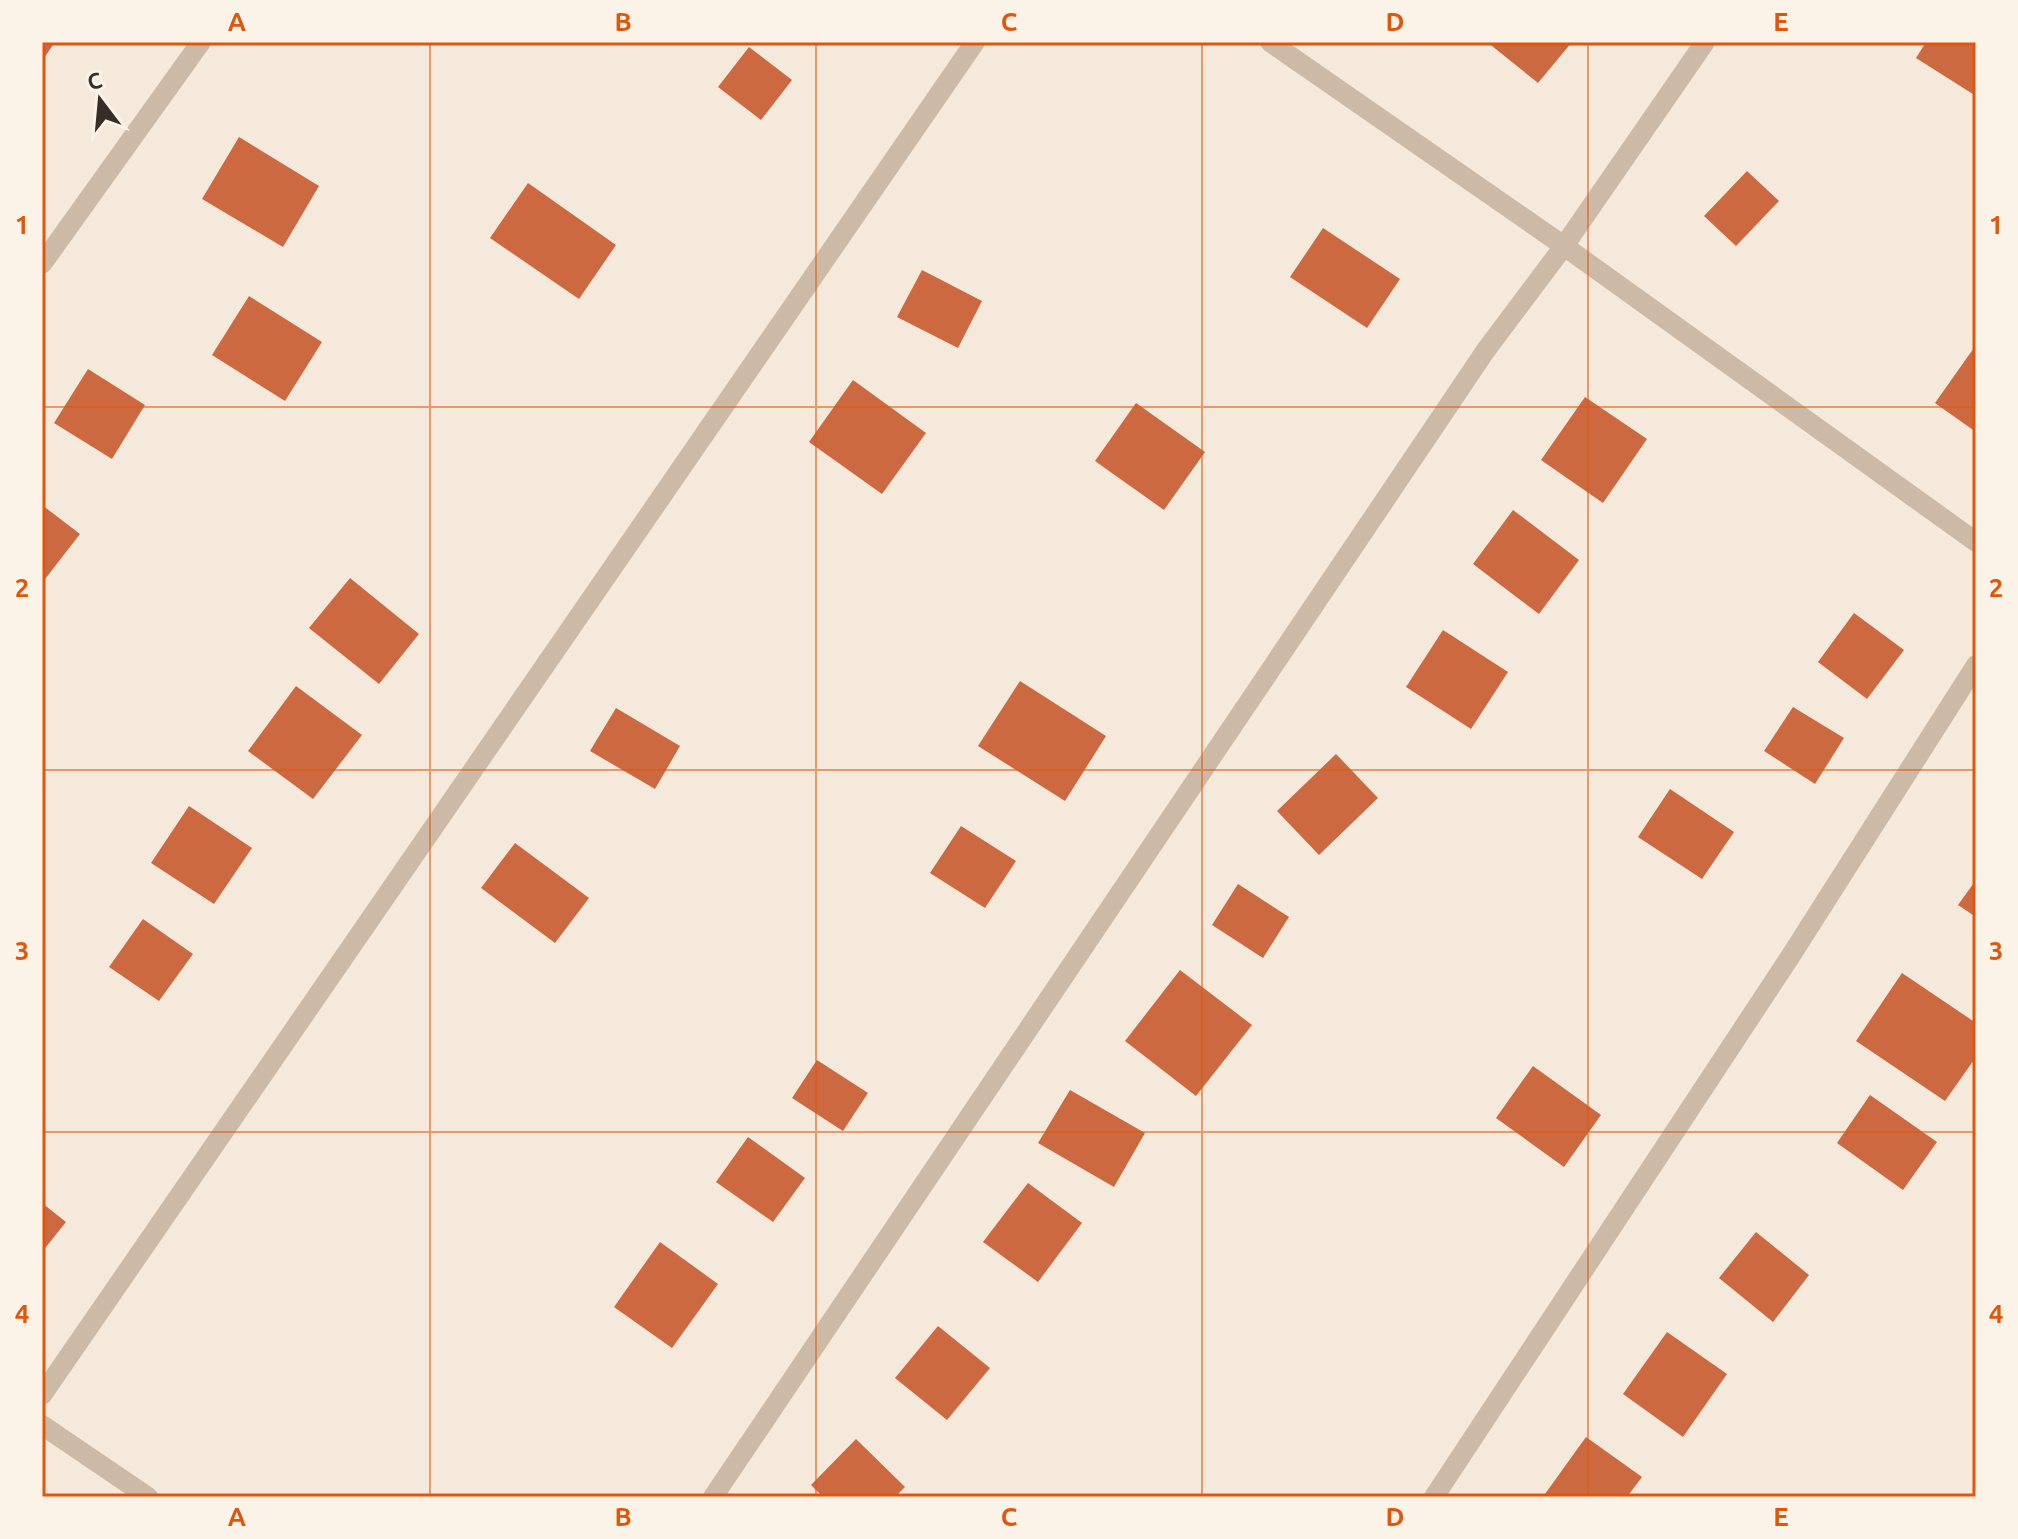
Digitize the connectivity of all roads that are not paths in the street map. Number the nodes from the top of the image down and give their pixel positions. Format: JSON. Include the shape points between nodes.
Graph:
{"nodes":[{"id":1,"x":201,"y":42,"type":"edge"},
{"id":2,"x":975,"y":42,"type":"edge"},
{"id":3,"x":1270,"y":42,"type":"edge"},
{"id":4,"x":1705,"y":42,"type":"edge"},
{"id":5,"x":1564,"y":246,"type":"junction"},
{"id":6,"x":42,"y":264,"type":"edge"},
{"id":7,"x":1976,"y":542,"type":"edge"},
{"id":8,"x":1976,"y":665,"type":"edge"},
{"id":9,"x":42,"y":1395,"type":"edge"},
{"id":10,"x":42,"y":1425,"type":"edge"},
{"id":11,"x":148,"y":1497,"type":"edge"},
{"id":12,"x":713,"y":1497,"type":"edge"},
{"id":13,"x":1434,"y":1497,"type":"edge"}],
"edges":[{"from":1,"to":6,"type":"street"},
{"from":2,"to":9,"type":"street"},
{"from":3,"to":5,"type":"street"},
{"from":4,"to":5,"type":"street"},
{"from":5,"to":7,"type":"street"},
{"from":5,"to":12,"type":"street","via":[[1477,364]]},
{"from":8,"to":13,"type":"street"},
{"from":10,"to":11,"type":"street"}]}
